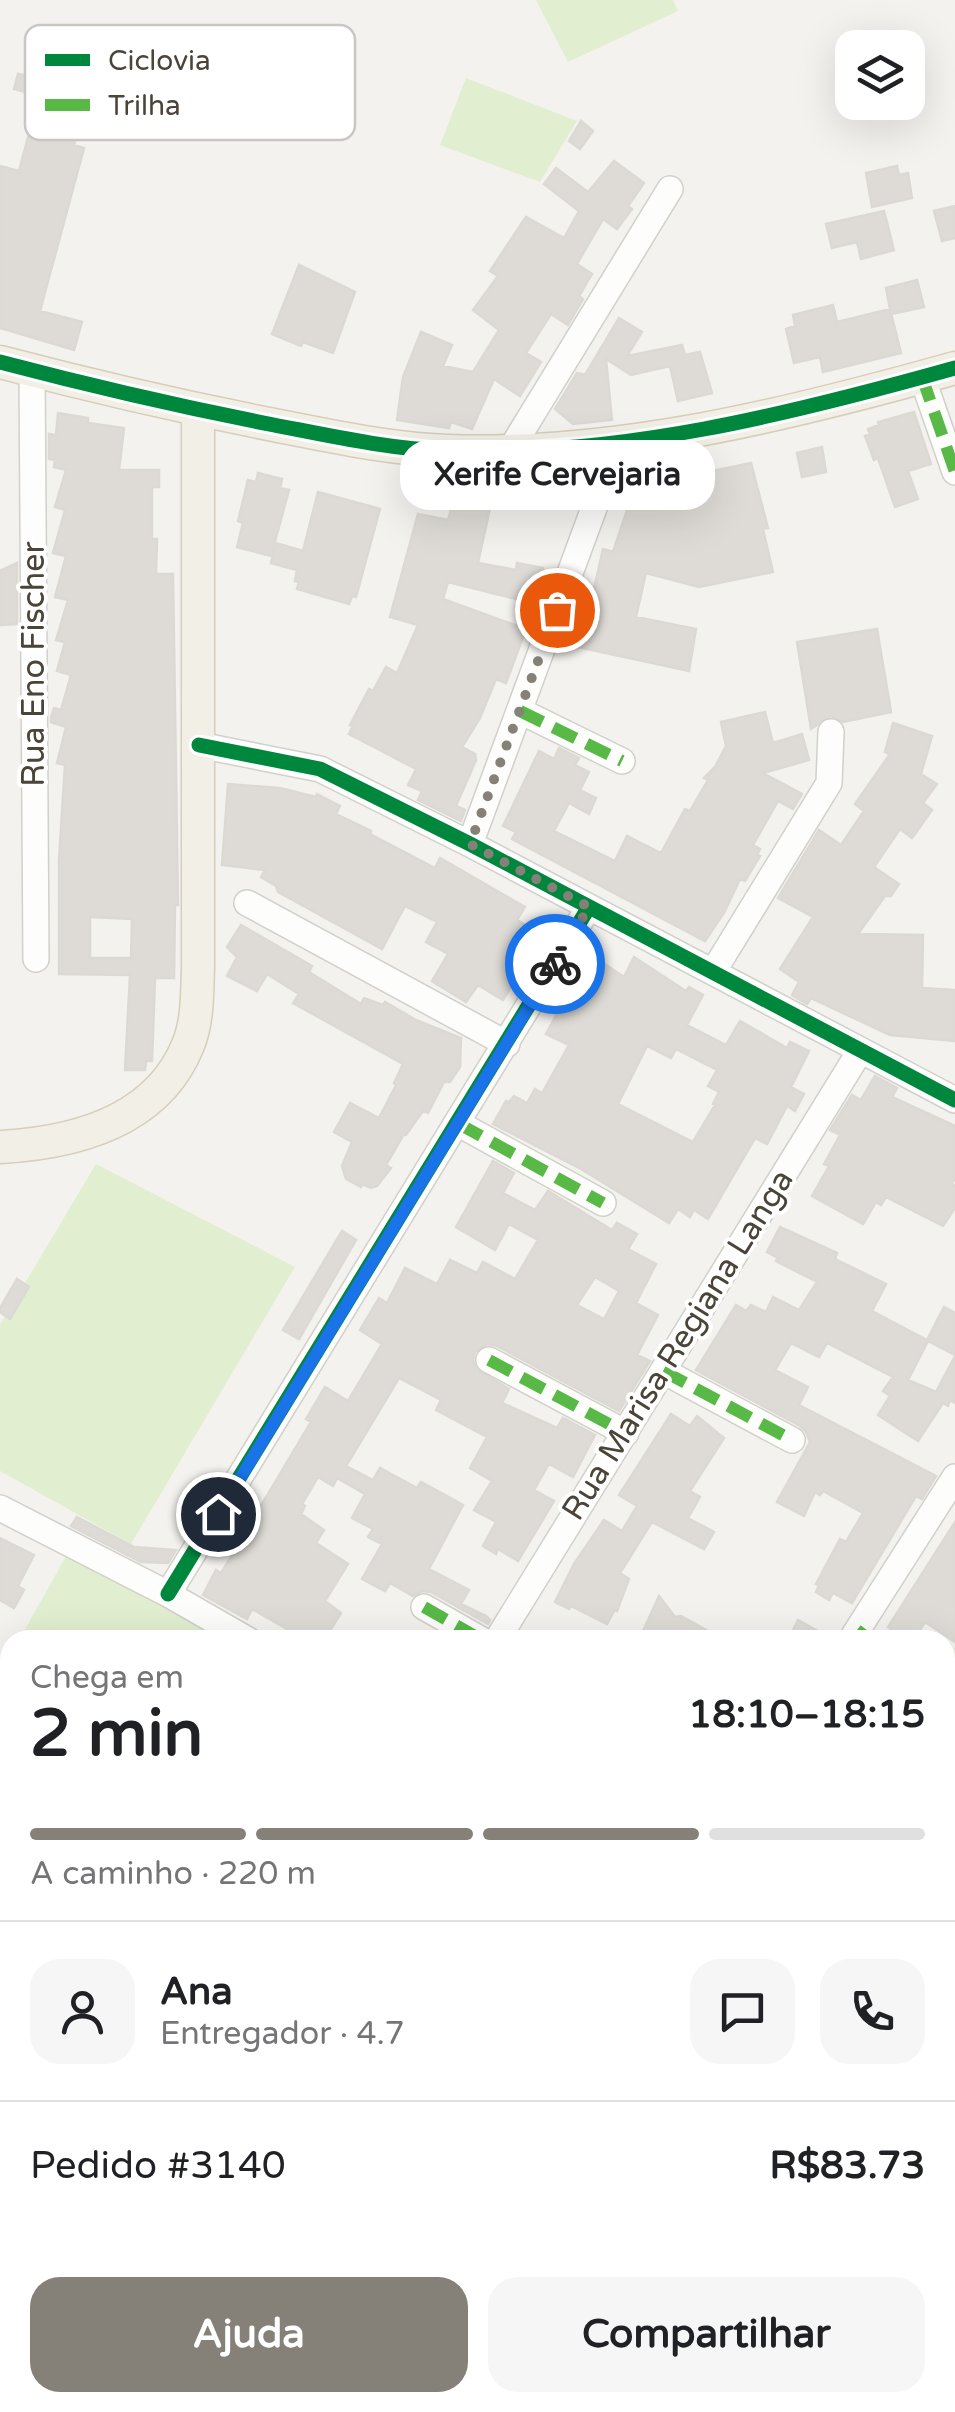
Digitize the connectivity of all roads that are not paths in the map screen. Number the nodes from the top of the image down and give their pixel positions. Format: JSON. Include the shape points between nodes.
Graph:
{"nodes":[{"id":1,"x":670,"y":189,"type":"dead end"},
{"id":2,"x":16,"y":366,"type":"edge"},
{"id":3,"x":955,"y":368,"type":"edge"},
{"id":4,"x":922,"y":377,"type":"junction"},
{"id":5,"x":198,"y":410,"type":"junction"},
{"id":6,"x":618,"y":443,"type":"junction"},
{"id":7,"x":509,"y":452,"type":"junction"},
{"id":8,"x":955,"y":472,"type":"edge"},
{"id":9,"x":520,"y":710,"type":"junction"},
{"id":10,"x":831,"y":732,"type":"dead end"},
{"id":11,"x":199,"y":746,"type":"junction"},
{"id":12,"x":622,"y":761,"type":"dead end"},
{"id":13,"x":470,"y":844,"type":"junction"},
{"id":14,"x":248,"y":903,"type":"dead end"},
{"id":15,"x":589,"y":907,"type":"junction"},
{"id":16,"x":36,"y":958,"type":"dead end"},
{"id":17,"x":713,"y":972,"type":"junction"},
{"id":18,"x":507,"y":1044,"type":"junction"},
{"id":19,"x":860,"y":1050,"type":"junction"},
{"id":20,"x":955,"y":1100,"type":"edge"},
{"id":21,"x":459,"y":1124,"type":"junction"},
{"id":22,"x":0,"y":1148,"type":"edge"},
{"id":23,"x":602,"y":1203,"type":"dead end"},
{"id":24,"x":490,"y":1360,"type":"dead end"},
{"id":25,"x":663,"y":1371,"type":"junction"},
{"id":26,"x":626,"y":1432,"type":"junction"},
{"id":27,"x":792,"y":1440,"type":"dead end"},
{"id":28,"x":955,"y":1477,"type":"edge"},
{"id":29,"x":0,"y":1508,"type":"edge"},
{"id":30,"x":168,"y":1594,"type":"junction"},
{"id":31,"x":424,"y":1607,"type":"dead end"},
{"id":32,"x":231,"y":1630,"type":"edge"},
{"id":33,"x":464,"y":1630,"type":"edge"},
{"id":34,"x":503,"y":1630,"type":"edge"},
{"id":35,"x":863,"y":1630,"type":"edge"}],
"edges":[{"from":1,"to":7,"type":"street"},
{"from":2,"to":5,"type":"main road"},
{"from":2,"to":16,"type":"street","name":"Rua Eno Fischer"},
{"from":3,"to":4,"type":"main road"},
{"from":4,"to":6,"type":"main road"},
{"from":4,"to":8,"type":"street"},
{"from":5,"to":7,"type":"main road","via":[[390,446]]},
{"from":5,"to":11,"type":"main road"},
{"from":6,"to":7,"type":"main road"},
{"from":6,"to":9,"type":"street"},
{"from":9,"to":12,"type":"street"},
{"from":9,"to":13,"type":"street"},
{"from":10,"to":17,"type":"street","via":[[828,783]]},
{"from":11,"to":13,"type":"street","via":[[320,769]]},
{"from":11,"to":22,"type":"main road","via":[[196,1010],[188,1044],[171,1076],[120,1120],[74,1138]]},
{"from":13,"to":15,"type":"street"},
{"from":14,"to":18,"type":"street"},
{"from":15,"to":17,"type":"street"},
{"from":15,"to":18,"type":"street"},
{"from":17,"to":19,"type":"street"},
{"from":18,"to":21,"type":"street"},
{"from":19,"to":20,"type":"street"},
{"from":19,"to":25,"type":"street","name":"Rua Marisa Regiana Langa"},
{"from":21,"to":23,"type":"street"},
{"from":21,"to":30,"type":"street"},
{"from":24,"to":26,"type":"street"},
{"from":25,"to":26,"type":"street","name":"Rua Marisa Regiana Langa"},
{"from":25,"to":27,"type":"street"},
{"from":26,"to":34,"type":"street","name":"Rua Marisa Regiana Langa"},
{"from":28,"to":35,"type":"street"},
{"from":29,"to":30,"type":"street"},
{"from":30,"to":32,"type":"street"},
{"from":31,"to":33,"type":"street"}]}
